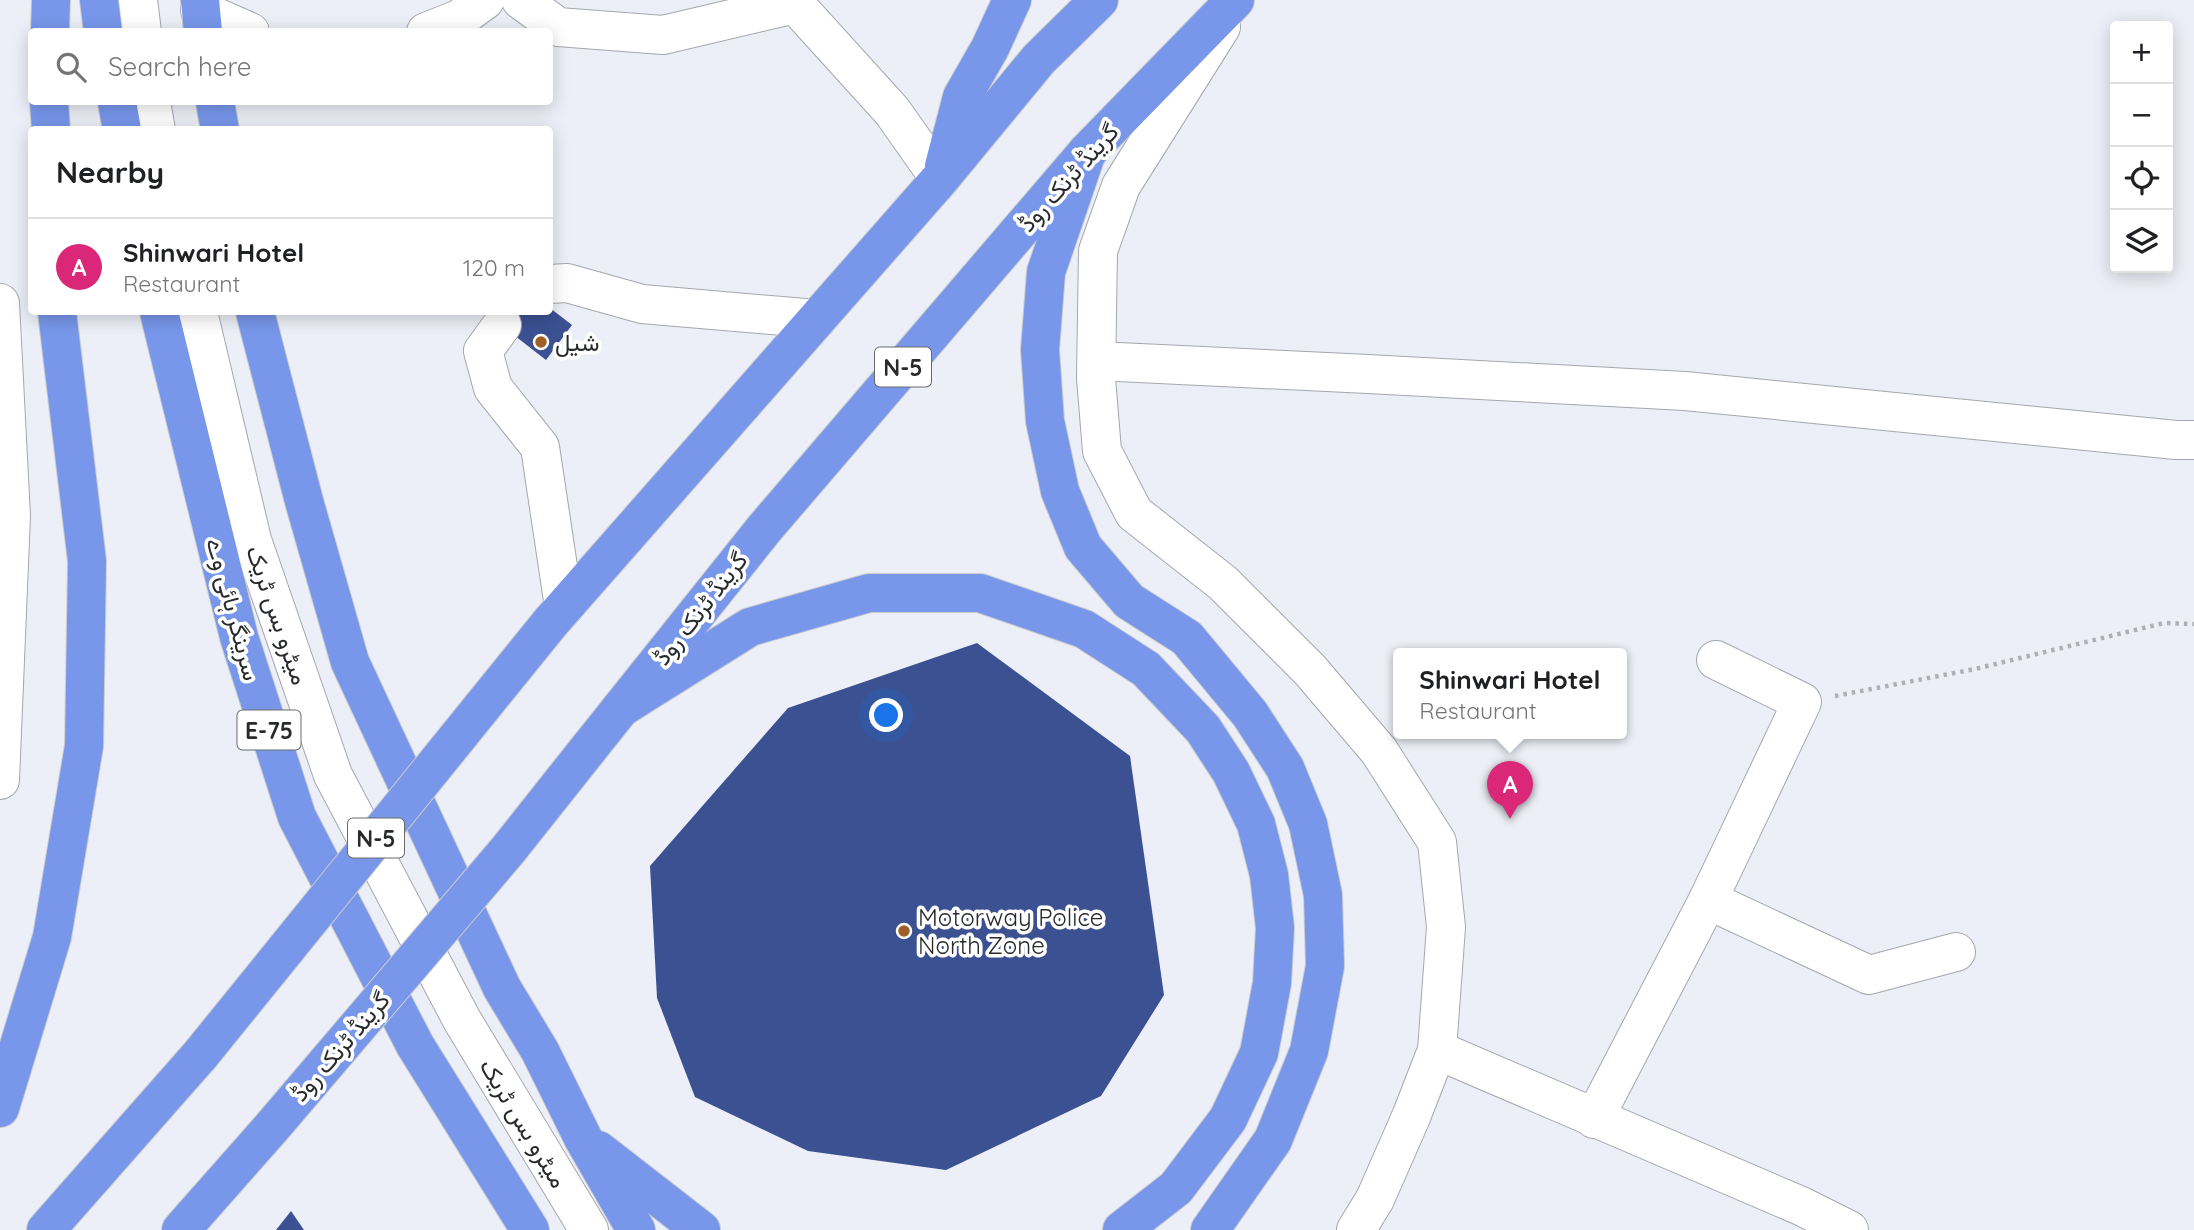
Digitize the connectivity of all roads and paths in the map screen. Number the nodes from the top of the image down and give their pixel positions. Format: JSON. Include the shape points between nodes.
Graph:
{"nodes":[{"id":1,"x":51,"y":0,"type":"edge"},
{"id":2,"x":99,"y":0,"type":"edge"},
{"id":3,"x":138,"y":0,"type":"edge"},
{"id":4,"x":485,"y":0,"type":"edge"},
{"id":5,"x":521,"y":0,"type":"edge"},
{"id":6,"x":1012,"y":0,"type":"edge"},
{"id":7,"x":1099,"y":0,"type":"edge"},
{"id":8,"x":1236,"y":0,"type":"edge"},
{"id":9,"x":201,"y":14,"type":"edge"},
{"id":10,"x":50,"y":28,"type":"edge"},
{"id":11,"x":102,"y":28,"type":"edge"},
{"id":12,"x":142,"y":28,"type":"edge"},
{"id":13,"x":239,"y":28,"type":"edge"},
{"id":14,"x":436,"y":28,"type":"edge"},
{"id":15,"x":50,"y":105,"type":"edge"},
{"id":16,"x":118,"y":105,"type":"edge"},
{"id":17,"x":152,"y":105,"type":"edge"},
{"id":18,"x":216,"y":105,"type":"edge"},
{"id":19,"x":51,"y":126,"type":"edge"},
{"id":20,"x":121,"y":126,"type":"edge"},
{"id":21,"x":155,"y":126,"type":"edge"},
{"id":22,"x":219,"y":126,"type":"edge"},
{"id":23,"x":1087,"y":152,"type":"junction"},
{"id":24,"x":940,"y":178,"type":"junction"},
{"id":25,"x":553,"y":284,"type":"edge"},
{"id":26,"x":0,"y":303,"type":"edge"},
{"id":27,"x":57,"y":315,"type":"edge"},
{"id":28,"x":160,"y":315,"type":"edge"},
{"id":29,"x":199,"y":315,"type":"edge"},
{"id":30,"x":256,"y":315,"type":"edge"},
{"id":31,"x":817,"y":319,"type":"junction"},
{"id":32,"x":502,"y":325,"type":"dead end"},
{"id":33,"x":1097,"y":361,"type":"junction"},
{"id":34,"x":2194,"y":440,"type":"edge"},
{"id":35,"x":557,"y":615,"type":"junction"},
{"id":36,"x":2194,"y":624,"type":"edge"},
{"id":37,"x":1716,"y":660,"type":"dead end"},
{"id":38,"x":1802,"y":702,"type":"junction"},
{"id":39,"x":621,"y":708,"type":"junction"},
{"id":40,"x":0,"y":780,"type":"edge"},
{"id":41,"x":1708,"y":900,"type":"junction"},
{"id":42,"x":1956,"y":952,"type":"dead end"},
{"id":43,"x":1437,"y":1050,"type":"junction"},
{"id":44,"x":0,"y":1108,"type":"edge"},
{"id":45,"x":1594,"y":1119,"type":"junction"},
{"id":46,"x":583,"y":1138,"type":"junction"},
{"id":47,"x":46,"y":1230,"type":"edge"},
{"id":48,"x":181,"y":1230,"type":"edge"},
{"id":49,"x":530,"y":1230,"type":"edge"},
{"id":50,"x":589,"y":1230,"type":"edge"},
{"id":51,"x":636,"y":1230,"type":"edge"},
{"id":52,"x":701,"y":1230,"type":"edge"},
{"id":53,"x":1122,"y":1230,"type":"edge"},
{"id":54,"x":1210,"y":1230,"type":"edge"},
{"id":55,"x":1356,"y":1230,"type":"edge"},
{"id":56,"x":1849,"y":1230,"type":"edge"}],
"edges":[{"from":1,"to":10,"type":"highway"},
{"from":2,"to":11,"type":"highway"},
{"from":3,"to":12,"type":"street"},
{"from":4,"to":14,"type":"street","via":[[459,19]]},
{"from":5,"to":24,"type":"street","via":[[558,27],[663,35],[795,4],[892,111]]},
{"from":6,"to":24,"type":"highway","via":[[962,97]]},
{"from":7,"to":24,"type":"highway","number":"N-5","via":[[1039,59]]},
{"from":8,"to":23,"type":"highway","name":"گرینڈ ٹرنک روڈ","number":"N-5"},
{"from":8,"to":33,"type":"street","via":[[1121,186],[1098,251]]},
{"from":9,"to":13,"type":"street"},
{"from":15,"to":19,"type":"highway"},
{"from":16,"to":20,"type":"highway"},
{"from":17,"to":21,"type":"street"},
{"from":18,"to":22,"type":"highway"},
{"from":23,"to":39,"type":"highway","name":"گرینڈ ٹرنک روڈ","number":"N-5","via":[[764,528]]},
{"from":23,"to":54,"type":"highway","via":[[1046,272],[1040,350],[1045,421],[1060,491],[1083,547],[1129,601],[1187,638],[1250,714],[1285,768],[1308,824],[1322,895],[1325,966],[1309,1051],[1273,1140]]},
{"from":24,"to":31,"type":"highway","number":"N-5"},
{"from":25,"to":31,"type":"street","via":[[567,283],[642,304]]},
{"from":26,"to":40,"type":"street","via":[[11,516]]},
{"from":27,"to":44,"type":"highway","via":[[87,561],[83,746],[52,937]]},
{"from":28,"to":49,"type":"highway","name":"سرینگر ہائی وے","number":"E-75","via":[[239,637],[297,817],[415,1045]]},
{"from":29,"to":50,"type":"street","name":"میٹرو بس ٹریک","via":[[252,540],[333,775],[462,1020]]},
{"from":30,"to":46,"type":"highway","via":[[350,662],[502,988],[540,1051]]},
{"from":31,"to":35,"type":"highway","number":"N-5"},
{"from":32,"to":35,"type":"street","via":[[484,351],[493,388],[540,447]]},
{"from":33,"to":34,"type":"street","via":[[1685,391]]},
{"from":33,"to":43,"type":"street","via":[[1102,452],[1134,513],[1223,583],[1310,670],[1379,751],[1437,842],[1446,927]]},
{"from":35,"to":47,"type":"highway","number":"N-5","bridge":true,"via":[[201,1054]]},
{"from":36,"to":38,"type":"path","via":[[2164,623],[1975,669]]},
{"from":37,"to":38,"type":"street"},
{"from":38,"to":41,"type":"street"},
{"from":39,"to":48,"type":"highway","name":"گرینڈ ٹرنک روڈ","number":"N-5","bridge":true,"via":[[509,850]]},
{"from":39,"to":53,"type":"highway","via":[[750,627],[869,593],[981,593],[1084,629],[1146,669],[1203,729],[1236,782],[1256,824],[1269,875],[1275,928],[1272,983],[1259,1054],[1228,1119],[1176,1188]]},
{"from":41,"to":42,"type":"street","via":[[1869,975]]},
{"from":41,"to":45,"type":"street"},
{"from":43,"to":45,"type":"street"},
{"from":43,"to":55,"type":"street","via":[[1375,1199]]},
{"from":45,"to":56,"type":"street"},
{"from":46,"to":51,"type":"highway"},
{"from":46,"to":52,"type":"highway"}]}
